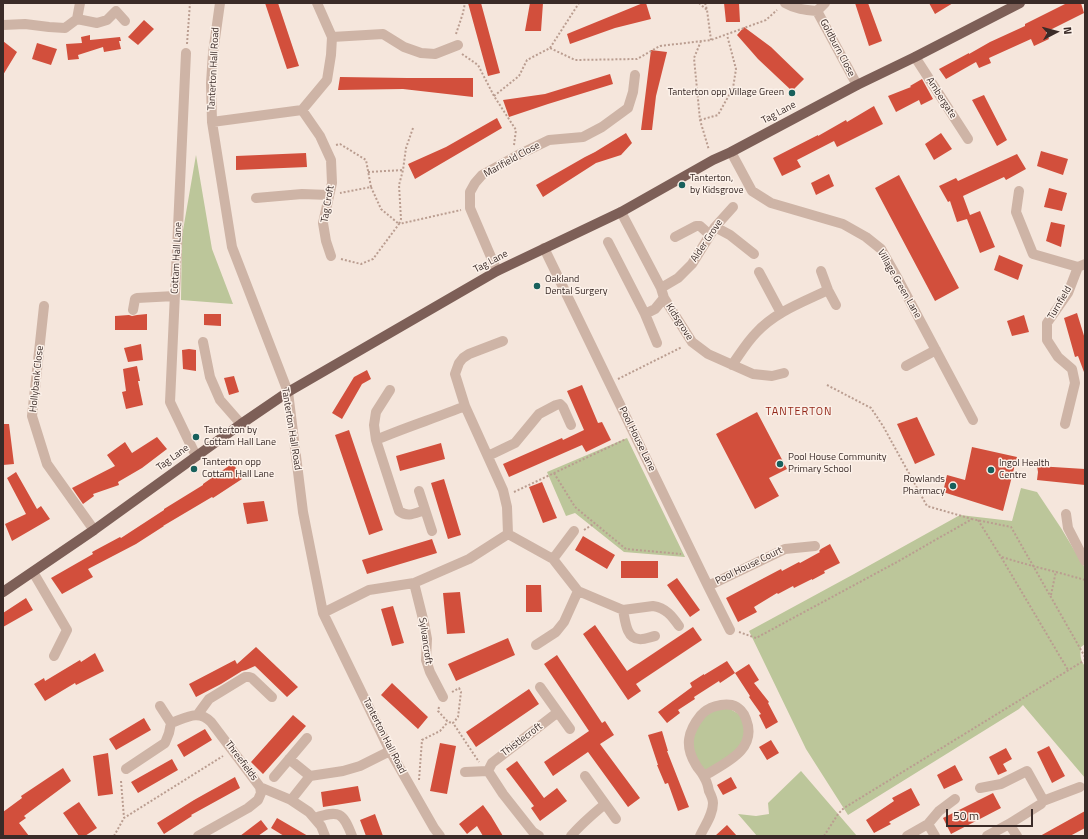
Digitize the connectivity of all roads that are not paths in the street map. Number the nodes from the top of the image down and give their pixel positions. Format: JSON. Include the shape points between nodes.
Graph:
{"nodes":[{"id":1,"x":80,"y":3,"type":"edge"},
{"id":2,"x":220,"y":3,"type":"edge"},
{"id":3,"x":317,"y":3,"type":"edge"},
{"id":4,"x":825,"y":3,"type":"edge"},
{"id":5,"x":1020,"y":3,"type":"edge"},
{"id":6,"x":782,"y":5,"type":"edge"},
{"id":7,"x":117,"y":7,"type":"edge"},
{"id":8,"x":817,"y":10,"type":"junction"},
{"id":9,"x":77,"y":19,"type":"junction"},
{"id":10,"x":125,"y":21,"type":"dead end"},
{"id":11,"x":3,"y":24,"type":"edge"},
{"id":12,"x":332,"y":37,"type":"junction"},
{"id":13,"x":455,"y":46,"type":"road end"},
{"id":14,"x":186,"y":53,"type":"road end"},
{"id":15,"x":915,"y":57,"type":"junction"},
{"id":16,"x":635,"y":75,"type":"dead end"},
{"id":17,"x":857,"y":86,"type":"junction"},
{"id":18,"x":302,"y":110,"type":"junction"},
{"id":19,"x":212,"y":122,"type":"junction"},
{"id":20,"x":968,"y":139,"type":"dead end"},
{"id":21,"x":731,"y":152,"type":"junction"},
{"id":22,"x":1019,"y":191,"type":"dead end"},
{"id":23,"x":329,"y":195,"type":"junction"},
{"id":24,"x":256,"y":198,"type":"dead end"},
{"id":25,"x":733,"y":207,"type":"dead end"},
{"id":26,"x":620,"y":212,"type":"junction"},
{"id":27,"x":712,"y":231,"type":"junction"},
{"id":28,"x":676,"y":237,"type":"dead end"},
{"id":29,"x":608,"y":242,"type":"dead end"},
{"id":30,"x":544,"y":248,"type":"junction"},
{"id":31,"x":754,"y":254,"type":"dead end"},
{"id":32,"x":330,"y":256,"type":"road end"},
{"id":33,"x":1082,"y":265,"type":"edge"},
{"id":34,"x":497,"y":271,"type":"junction"},
{"id":35,"x":822,"y":271,"type":"dead end"},
{"id":36,"x":759,"y":272,"type":"dead end"},
{"id":37,"x":661,"y":288,"type":"junction"},
{"id":38,"x":828,"y":290,"type":"junction"},
{"id":39,"x":175,"y":296,"type":"junction"},
{"id":40,"x":664,"y":298,"type":"junction"},
{"id":41,"x":836,"y":305,"type":"dead end"},
{"id":42,"x":44,"y":306,"type":"dead end"},
{"id":43,"x":133,"y":310,"type":"dead end"},
{"id":44,"x":781,"y":313,"type":"junction"},
{"id":45,"x":645,"y":314,"type":"junction"},
{"id":46,"x":503,"y":341,"type":"dead end"},
{"id":47,"x":203,"y":342,"type":"dead end"},
{"id":48,"x":657,"y":343,"type":"dead end"},
{"id":49,"x":936,"y":350,"type":"junction"},
{"id":50,"x":732,"y":365,"type":"junction"},
{"id":51,"x":906,"y":366,"type":"dead end"},
{"id":52,"x":784,"y":373,"type":"dead end"},
{"id":53,"x":390,"y":390,"type":"dead end"},
{"id":54,"x":288,"y":392,"type":"junction"},
{"id":55,"x":465,"y":406,"type":"junction"},
{"id":56,"x":973,"y":420,"type":"dead end"},
{"id":57,"x":241,"y":424,"type":"junction"},
{"id":58,"x":1065,"y":424,"type":"dead end"},
{"id":59,"x":571,"y":425,"type":"dead end"},
{"id":60,"x":376,"y":440,"type":"junction"},
{"id":61,"x":196,"y":456,"type":"junction"},
{"id":62,"x":488,"y":456,"type":"junction"},
{"id":63,"x":419,"y":491,"type":"dead end"},
{"id":64,"x":425,"y":510,"type":"junction"},
{"id":65,"x":1066,"y":514,"type":"dead end"},
{"id":66,"x":94,"y":530,"type":"junction"},
{"id":67,"x":574,"y":530,"type":"dead end"},
{"id":68,"x":432,"y":531,"type":"dead end"},
{"id":69,"x":508,"y":534,"type":"junction"},
{"id":70,"x":815,"y":546,"type":"dead end"},
{"id":71,"x":553,"y":559,"type":"junction"},
{"id":72,"x":1085,"y":561,"type":"edge"},
{"id":73,"x":33,"y":572,"type":"junction"},
{"id":74,"x":414,"y":583,"type":"junction"},
{"id":75,"x":708,"y":586,"type":"junction"},
{"id":76,"x":578,"y":591,"type":"junction"},
{"id":77,"x":3,"y":592,"type":"edge"},
{"id":78,"x":623,"y":610,"type":"junction"},
{"id":79,"x":323,"y":613,"type":"junction"},
{"id":80,"x":679,"y":626,"type":"dead end"},
{"id":81,"x":730,"y":630,"type":"road end"},
{"id":82,"x":655,"y":636,"type":"dead end"},
{"id":83,"x":536,"y":645,"type":"dead end"},
{"id":84,"x":54,"y":656,"type":"dead end"},
{"id":85,"x":540,"y":687,"type":"dead end"},
{"id":86,"x":272,"y":697,"type":"dead end"},
{"id":87,"x":443,"y":697,"type":"road end"},
{"id":88,"x":160,"y":706,"type":"dead end"},
{"id":89,"x":558,"y":712,"type":"junction"},
{"id":90,"x":198,"y":714,"type":"junction"},
{"id":91,"x":171,"y":723,"type":"junction"},
{"id":92,"x":570,"y":729,"type":"dead end"},
{"id":93,"x":307,"y":738,"type":"dead end"},
{"id":94,"x":390,"y":751,"type":"junction"},
{"id":95,"x":289,"y":759,"type":"junction"},
{"id":96,"x":126,"y":769,"type":"dead end"},
{"id":97,"x":488,"y":770,"type":"junction"},
{"id":98,"x":466,"y":772,"type":"dead end"},
{"id":99,"x":310,"y":776,"type":"junction"},
{"id":100,"x":584,"y":776,"type":"dead end"},
{"id":101,"x":704,"y":776,"type":"junction"},
{"id":102,"x":274,"y":778,"type":"dead end"},
{"id":103,"x":1080,"y":787,"type":"dead end"},
{"id":104,"x":260,"y":788,"type":"junction"},
{"id":105,"x":980,"y":788,"type":"dead end"},
{"id":106,"x":955,"y":799,"type":"dead end"},
{"id":107,"x":291,"y":800,"type":"junction"},
{"id":108,"x":1043,"y":801,"type":"junction"},
{"id":109,"x":605,"y":804,"type":"junction"},
{"id":110,"x":315,"y":818,"type":"junction"},
{"id":111,"x":616,"y":819,"type":"dead end"},
{"id":112,"x":928,"y":824,"type":"junction"},
{"id":113,"x":1009,"y":824,"type":"junction"},
{"id":114,"x":214,"y":832,"type":"edge"},
{"id":115,"x":198,"y":836,"type":"edge"},
{"id":116,"x":324,"y":836,"type":"edge"},
{"id":117,"x":352,"y":836,"type":"edge"},
{"id":118,"x":440,"y":836,"type":"edge"},
{"id":119,"x":539,"y":836,"type":"edge"},
{"id":120,"x":571,"y":836,"type":"edge"},
{"id":121,"x":700,"y":836,"type":"edge"},
{"id":122,"x":907,"y":836,"type":"edge"},
{"id":123,"x":935,"y":836,"type":"edge"},
{"id":124,"x":987,"y":836,"type":"edge"},
{"id":125,"x":1017,"y":836,"type":"edge"}],
"edges":[{"from":1,"to":9,"type":"street"},
{"from":2,"to":19,"type":"street","name":"Tanterton Hall Road","via":[[213,53]]},
{"from":3,"to":12,"type":"street"},
{"from":4,"to":8,"type":"street","name":"Goldburn Close"},
{"from":5,"to":15,"type":"main road","name":"Tag Lane"},
{"from":6,"to":8,"type":"street","name":"Goldburn Close"},
{"from":7,"to":9,"type":"street","via":[[107,20],[97,23]]},
{"from":7,"to":10,"type":"street"},
{"from":8,"to":17,"type":"street","name":"Goldburn Close"},
{"from":9,"to":11,"type":"street","via":[[65,28]]},
{"from":12,"to":13,"type":"street","via":[[383,34],[404,47],[435,54]]},
{"from":12,"to":18,"type":"street","via":[[326,80]]},
{"from":14,"to":39,"type":"street","name":"Cottam Hall Lane"},
{"from":15,"to":17,"type":"main road","name":"Tag Lane"},
{"from":15,"to":20,"type":"street","name":"Ambergate"},
{"from":16,"to":34,"type":"street","name":"Marlfield Close","via":[[628,108],[602,127],[583,137],[549,140],[482,175],[475,183],[470,192],[470,208]]},
{"from":17,"to":21,"type":"main road","name":"Tag Lane"},
{"from":18,"to":19,"type":"street"},
{"from":18,"to":23,"type":"street","name":"Tag Croft","via":[[320,136],[331,160],[332,183]]},
{"from":19,"to":54,"type":"street","name":"Tanterton Hall Road","via":[[232,247]]},
{"from":21,"to":26,"type":"main road","name":"Tag Lane"},
{"from":21,"to":49,"type":"street","name":"Village Green Lane","via":[[752,191],[771,203],[843,224],[881,249]]},
{"from":22,"to":33,"type":"street","name":"Turnfield","via":[[1016,212],[1033,254]]},
{"from":23,"to":24,"type":"street","via":[[302,194]]},
{"from":23,"to":32,"type":"street","name":"Tag Croft","via":[[323,223]]},
{"from":25,"to":27,"type":"street","name":"Alder Grove"},
{"from":26,"to":30,"type":"main road","name":"Tag Lane"},
{"from":26,"to":37,"type":"street","name":"Kidsgrove"},
{"from":27,"to":28,"type":"street","via":[[696,226]]},
{"from":27,"to":31,"type":"street","via":[[730,235]]},
{"from":27,"to":37,"type":"street","name":"Alder Grove","via":[[692,264],[678,278]]},
{"from":29,"to":45,"type":"street"},
{"from":30,"to":34,"type":"main road","name":"Tag Lane"},
{"from":30,"to":75,"type":"street","name":"Pool House Lane"},
{"from":33,"to":58,"type":"street","name":"Turnfield","via":[[1048,324],[1048,340],[1058,357],[1072,369],[1075,383]]},
{"from":34,"to":54,"type":"main road","name":"Tag Lane"},
{"from":35,"to":38,"type":"street"},
{"from":36,"to":44,"type":"street"},
{"from":37,"to":40,"type":"street","name":"Kidsgrove"},
{"from":38,"to":41,"type":"street"},
{"from":38,"to":44,"type":"street"},
{"from":39,"to":43,"type":"street","via":[[137,298]]},
{"from":39,"to":61,"type":"street","name":"Cottam Hall Lane","via":[[170,402]]},
{"from":40,"to":45,"type":"street","via":[[655,309]]},
{"from":40,"to":50,"type":"street","name":"Kidsgrove","via":[[692,342],[708,354]]},
{"from":42,"to":66,"type":"street","name":"Hollybank Close","via":[[32,416],[47,464]]},
{"from":44,"to":50,"type":"street","via":[[756,333]]},
{"from":45,"to":48,"type":"street"},
{"from":46,"to":55,"type":"street","via":[[469,354],[459,363],[456,374]]},
{"from":47,"to":57,"type":"street","via":[[210,377],[220,400]]},
{"from":49,"to":51,"type":"street"},
{"from":49,"to":56,"type":"street","name":"Village Green Lane"},
{"from":50,"to":52,"type":"street","name":"Kidsgrove","via":[[753,374],[772,376]]},
{"from":53,"to":60,"type":"street","via":[[376,412]]},
{"from":54,"to":57,"type":"main road","name":"Tag Lane"},
{"from":54,"to":79,"type":"street","name":"Tanterton Hall Road","via":[[303,512]]},
{"from":55,"to":60,"type":"street"},
{"from":55,"to":62,"type":"street"},
{"from":57,"to":61,"type":"main road","name":"Tag Lane"},
{"from":59,"to":62,"type":"street","via":[[563,407],[560,404],[556,405],[539,414],[515,443]]},
{"from":60,"to":64,"type":"street","via":[[399,511],[407,516]]},
{"from":61,"to":66,"type":"main road","name":"Tag Lane"},
{"from":62,"to":69,"type":"street","via":[[507,507]]},
{"from":63,"to":64,"type":"street"},
{"from":64,"to":68,"type":"street"},
{"from":65,"to":72,"type":"street","via":[[1068,528]]},
{"from":66,"to":73,"type":"main road","name":"Tag Lane"},
{"from":67,"to":71,"type":"street"},
{"from":69,"to":71,"type":"street"},
{"from":69,"to":74,"type":"street","via":[[469,559]]},
{"from":70,"to":75,"type":"street","name":"Pool House Court","via":[[785,549]]},
{"from":71,"to":76,"type":"street"},
{"from":73,"to":77,"type":"main road","name":"Tag Lane"},
{"from":73,"to":84,"type":"street","via":[[67,630]]},
{"from":74,"to":79,"type":"street","via":[[369,590]]},
{"from":74,"to":87,"type":"street","name":"Sylvancroft","via":[[427,639],[426,660]]},
{"from":75,"to":81,"type":"street","name":"Pool House Lane"},
{"from":76,"to":78,"type":"street"},
{"from":76,"to":83,"type":"street","via":[[564,622],[556,632]]},
{"from":78,"to":80,"type":"street","via":[[657,607],[671,614]]},
{"from":78,"to":82,"type":"street","via":[[629,634],[639,639]]},
{"from":79,"to":94,"type":"street","name":"Tanterton Hall Road"},
{"from":85,"to":89,"type":"street"},
{"from":86,"to":90,"type":"street","via":[[252,678],[245,677],[209,699]]},
{"from":88,"to":91,"type":"street"},
{"from":89,"to":92,"type":"street"},
{"from":89,"to":97,"type":"street","name":"Thistlecroft","via":[[492,763]]},
{"from":90,"to":91,"type":"street"},
{"from":90,"to":104,"type":"street","name":"Threefields","via":[[211,722]]},
{"from":91,"to":96,"type":"street","via":[[165,743]]},
{"from":93,"to":95,"type":"street","name":"Threefields"},
{"from":94,"to":99,"type":"street","via":[[343,772]]},
{"from":94,"to":118,"type":"street","name":"Tanterton Hall Road"},
{"from":95,"to":99,"type":"street"},
{"from":95,"to":102,"type":"street","name":"Threefields"},
{"from":97,"to":98,"type":"street"},
{"from":97,"to":119,"type":"street","via":[[503,794]]},
{"from":99,"to":107,"type":"street"},
{"from":100,"to":109,"type":"street"},
{"from":101,"to":101,"type":"street","via":[[690,752],[688,739],[691,731],[704,713],[713,707],[732,705],[746,718],[749,728],[747,743],[732,759]]},
{"from":101,"to":121,"type":"street","via":[[713,802],[710,818]]},
{"from":103,"to":108,"type":"street"},
{"from":104,"to":107,"type":"street","name":"Threefields"},
{"from":104,"to":114,"type":"street","via":[[258,800]]},
{"from":105,"to":108,"type":"street","via":[[1001,784],[1027,771]]},
{"from":106,"to":112,"type":"street","via":[[939,811]]},
{"from":107,"to":110,"type":"street","name":"Threefields"},
{"from":108,"to":113,"type":"street"},
{"from":109,"to":111,"type":"street"},
{"from":109,"to":120,"type":"street"},
{"from":110,"to":116,"type":"street","name":"Threefields"},
{"from":110,"to":117,"type":"street","via":[[332,813],[338,814],[344,818]]},
{"from":112,"to":122,"type":"street"},
{"from":112,"to":123,"type":"street"},
{"from":113,"to":124,"type":"street"},
{"from":113,"to":125,"type":"street"},
{"from":114,"to":115,"type":"street"}]}
